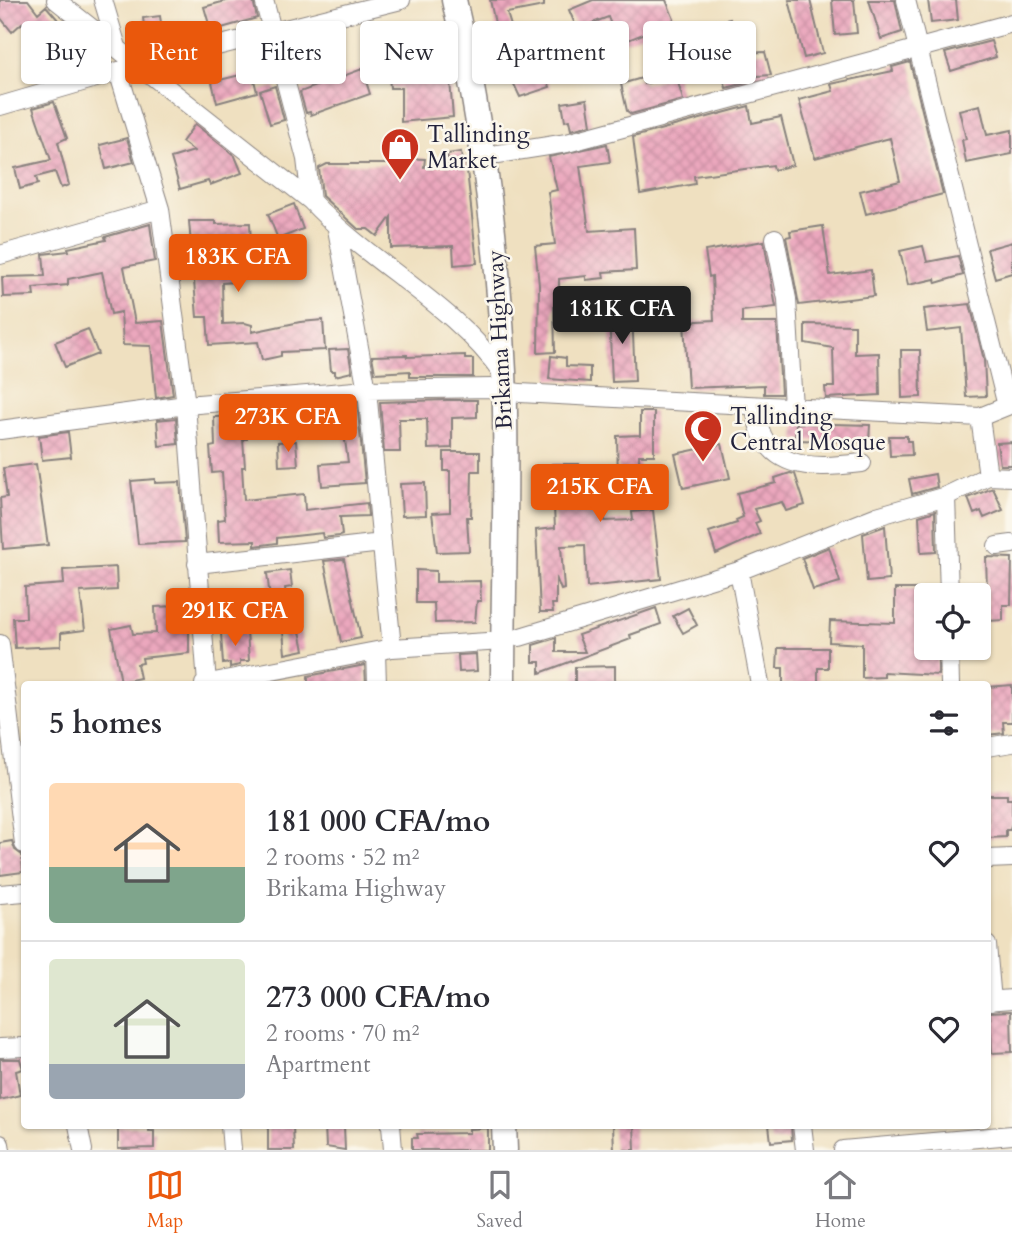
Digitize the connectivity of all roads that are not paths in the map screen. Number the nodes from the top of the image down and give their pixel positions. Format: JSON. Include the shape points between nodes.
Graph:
{"nodes":[{"id":1,"x":56,"y":0,"type":"edge"},
{"id":2,"x":103,"y":0,"type":"edge"},
{"id":3,"x":264,"y":0,"type":"edge"},
{"id":4,"x":401,"y":0,"type":"edge"},
{"id":5,"x":454,"y":0,"type":"edge"},
{"id":6,"x":470,"y":0,"type":"edge"},
{"id":7,"x":906,"y":0,"type":"edge"},
{"id":8,"x":269,"y":21,"type":"edge"},
{"id":9,"x":314,"y":21,"type":"edge"},
{"id":10,"x":1012,"y":23,"type":"edge"},
{"id":11,"x":117,"y":47,"type":"junction"},
{"id":12,"x":917,"y":48,"type":"junction"},
{"id":13,"x":125,"y":55,"type":"edge"},
{"id":14,"x":125,"y":69,"type":"edge"},
{"id":15,"x":118,"y":71,"type":"junction"},
{"id":16,"x":160,"y":84,"type":"edge"},
{"id":17,"x":286,"y":84,"type":"edge"},
{"id":18,"x":0,"y":106,"type":"edge"},
{"id":19,"x":498,"y":154,"type":"junction"},
{"id":20,"x":311,"y":201,"type":"junction"},
{"id":21,"x":160,"y":209,"type":"junction"},
{"id":22,"x":337,"y":229,"type":"junction"},
{"id":23,"x":775,"y":238,"type":"dead end"},
{"id":24,"x":0,"y":255,"type":"edge"},
{"id":25,"x":509,"y":386,"type":"junction"},
{"id":26,"x":367,"y":390,"type":"junction"},
{"id":27,"x":186,"y":405,"type":"junction"},
{"id":28,"x":1009,"y":405,"type":"edge"},
{"id":29,"x":755,"y":407,"type":"junction"},
{"id":30,"x":793,"y":408,"type":"junction"},
{"id":31,"x":980,"y":417,"type":"junction"},
{"id":32,"x":0,"y":430,"type":"edge"},
{"id":33,"x":862,"y":463,"type":"dead end"},
{"id":34,"x":988,"y":476,"type":"junction"},
{"id":35,"x":1011,"y":481,"type":"edge"},
{"id":36,"x":946,"y":496,"type":"junction"},
{"id":37,"x":382,"y":543,"type":"junction"},
{"id":38,"x":197,"y":564,"type":"junction"},
{"id":39,"x":739,"y":571,"type":"junction"},
{"id":40,"x":949,"y":583,"type":"edge"},
{"id":41,"x":511,"y":639,"type":"junction"},
{"id":42,"x":0,"y":644,"type":"edge"},
{"id":43,"x":384,"y":650,"type":"junction"},
{"id":44,"x":949,"y":660,"type":"edge"},
{"id":45,"x":206,"y":681,"type":"edge"},
{"id":46,"x":222,"y":681,"type":"edge"},
{"id":47,"x":378,"y":681,"type":"edge"},
{"id":48,"x":504,"y":681,"type":"edge"},
{"id":49,"x":518,"y":681,"type":"edge"},
{"id":50,"x":759,"y":681,"type":"edge"},
{"id":51,"x":950,"y":681,"type":"edge"},
{"id":52,"x":11,"y":717,"type":"edge"},
{"id":53,"x":1012,"y":743,"type":"edge"},
{"id":54,"x":991,"y":746,"type":"edge"},
{"id":55,"x":21,"y":815,"type":"edge"},
{"id":56,"x":1012,"y":858,"type":"edge"},
{"id":57,"x":991,"y":859,"type":"edge"},
{"id":58,"x":21,"y":891,"type":"edge"},
{"id":59,"x":0,"y":894,"type":"edge"},
{"id":60,"x":1012,"y":999,"type":"edge"},
{"id":61,"x":991,"y":1001,"type":"edge"},
{"id":62,"x":21,"y":1047,"type":"edge"},
{"id":63,"x":0,"y":1048,"type":"edge"},
{"id":64,"x":79,"y":1129,"type":"edge"},
{"id":65,"x":230,"y":1129,"type":"edge"},
{"id":66,"x":391,"y":1129,"type":"edge"},
{"id":67,"x":504,"y":1129,"type":"edge"},
{"id":68,"x":521,"y":1129,"type":"edge"},
{"id":69,"x":802,"y":1129,"type":"edge"},
{"id":70,"x":1012,"y":1135,"type":"edge"},
{"id":71,"x":958,"y":1138,"type":"edge"},
{"id":72,"x":0,"y":1144,"type":"edge"},
{"id":73,"x":1,"y":1150,"type":"edge"},
{"id":74,"x":83,"y":1150,"type":"edge"},
{"id":75,"x":232,"y":1150,"type":"edge"},
{"id":76,"x":393,"y":1150,"type":"edge"},
{"id":77,"x":505,"y":1150,"type":"edge"},
{"id":78,"x":522,"y":1150,"type":"edge"},
{"id":79,"x":805,"y":1150,"type":"edge"},
{"id":80,"x":843,"y":1150,"type":"edge"}],
"edges":[{"from":1,"to":11,"type":"street"},
{"from":2,"to":11,"type":"street"},
{"from":3,"to":8,"type":"street"},
{"from":4,"to":9,"type":"street"},
{"from":5,"to":25,"type":"highway","name":"Brikama Highway","via":[[489,196]]},
{"from":6,"to":19,"type":"highway","name":"Brikama Highway"},
{"from":7,"to":12,"type":"street"},
{"from":10,"to":12,"type":"street"},
{"from":11,"to":13,"type":"street"},
{"from":12,"to":19,"type":"street","via":[[567,143]]},
{"from":12,"to":28,"type":"street"},
{"from":14,"to":15,"type":"street"},
{"from":15,"to":18,"type":"street"},
{"from":15,"to":21,"type":"street"},
{"from":16,"to":20,"type":"street"},
{"from":17,"to":20,"type":"street","via":[[306,159]]},
{"from":19,"to":25,"type":"highway","name":"Brikama Highway","via":[[515,296]]},
{"from":20,"to":22,"type":"street"},
{"from":21,"to":24,"type":"street"},
{"from":21,"to":27,"type":"street"},
{"from":22,"to":25,"type":"street","via":[[475,337]]},
{"from":22,"to":26,"type":"street"},
{"from":23,"to":30,"type":"street","via":[[787,299]]},
{"from":25,"to":26,"type":"street"},
{"from":25,"to":29,"type":"street"},
{"from":25,"to":41,"type":"highway","name":"Brikama Highway"},
{"from":26,"to":27,"type":"street"},
{"from":26,"to":37,"type":"street"},
{"from":27,"to":32,"type":"street"},
{"from":27,"to":38,"type":"street"},
{"from":28,"to":31,"type":"street"},
{"from":29,"to":30,"type":"street"},
{"from":29,"to":33,"type":"street","via":[[757,431],[777,455],[812,467]]},
{"from":30,"to":31,"type":"street"},
{"from":31,"to":34,"type":"street"},
{"from":34,"to":35,"type":"street"},
{"from":34,"to":36,"type":"street"},
{"from":36,"to":39,"type":"street","via":[[877,516]]},
{"from":36,"to":40,"type":"street"},
{"from":37,"to":38,"type":"street"},
{"from":37,"to":43,"type":"street"},
{"from":38,"to":45,"type":"street"},
{"from":39,"to":41,"type":"street"},
{"from":39,"to":50,"type":"street"},
{"from":41,"to":43,"type":"street"},
{"from":41,"to":48,"type":"highway","name":"Brikama Highway"},
{"from":41,"to":49,"type":"highway","name":"Brikama Highway"},
{"from":42,"to":52,"type":"street"},
{"from":43,"to":46,"type":"street"},
{"from":43,"to":47,"type":"street"},
{"from":44,"to":51,"type":"street"},
{"from":52,"to":55,"type":"street"},
{"from":53,"to":54,"type":"street"},
{"from":56,"to":57,"type":"street"},
{"from":58,"to":59,"type":"street"},
{"from":60,"to":61,"type":"street"},
{"from":62,"to":63,"type":"street"},
{"from":64,"to":74,"type":"street"},
{"from":65,"to":75,"type":"street"},
{"from":66,"to":76,"type":"street"},
{"from":67,"to":77,"type":"highway"},
{"from":68,"to":78,"type":"highway"},
{"from":69,"to":79,"type":"street"},
{"from":70,"to":71,"type":"street"},
{"from":71,"to":80,"type":"street"},
{"from":72,"to":73,"type":"street"}]}
